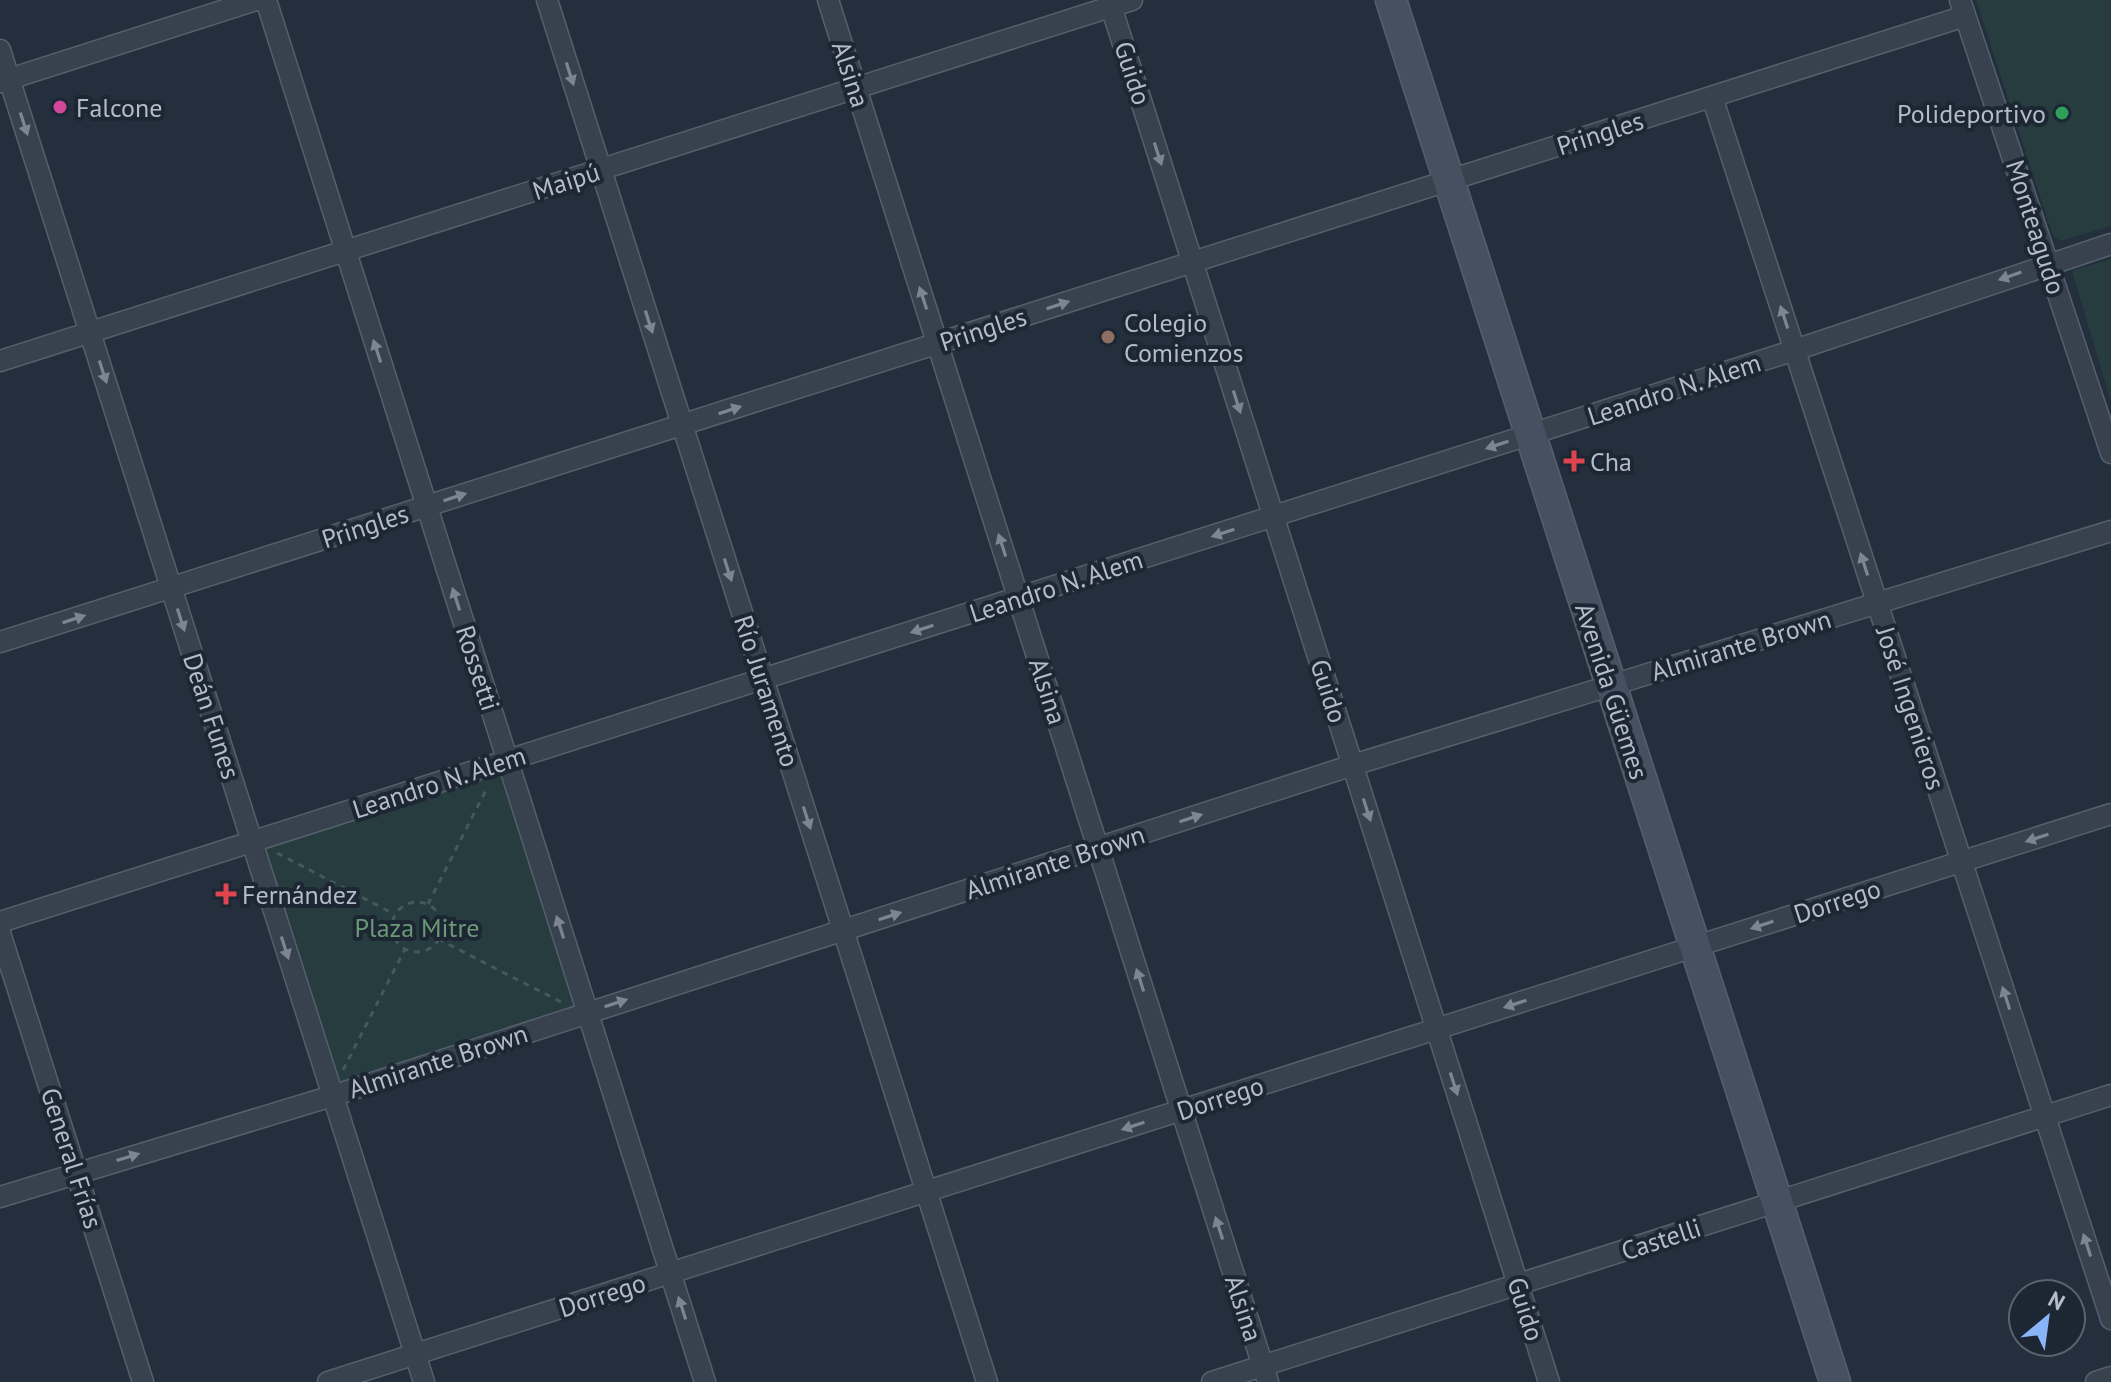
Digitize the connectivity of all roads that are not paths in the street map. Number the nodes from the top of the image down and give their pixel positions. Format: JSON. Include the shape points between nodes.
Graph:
{"nodes":[{"id":1,"x":256,"y":0,"type":"edge"},
{"id":2,"x":266,"y":0,"type":"edge"},
{"id":3,"x":547,"y":0,"type":"edge"},
{"id":4,"x":828,"y":0,"type":"edge"},
{"id":5,"x":1132,"y":0,"type":"edge"},
{"id":6,"x":1391,"y":0,"type":"edge"},
{"id":7,"x":1110,"y":3,"type":"edge"},
{"id":8,"x":1963,"y":8,"type":"edge"},
{"id":9,"x":0,"y":50,"type":"edge"},
{"id":10,"x":5,"y":80,"type":"edge"},
{"id":11,"x":856,"y":88,"type":"junction"},
{"id":12,"x":1712,"y":97,"type":"junction"},
{"id":13,"x":601,"y":170,"type":"junction"},
{"id":14,"x":1448,"y":181,"type":"junction"},
{"id":15,"x":2111,"y":244,"type":"edge"},
{"id":16,"x":345,"y":251,"type":"junction"},
{"id":17,"x":1193,"y":262,"type":"junction"},
{"id":18,"x":2048,"y":263,"type":"junction"},
{"id":19,"x":90,"y":332,"type":"junction"},
{"id":20,"x":937,"y":344,"type":"junction"},
{"id":21,"x":1795,"y":350,"type":"junction"},
{"id":22,"x":0,"y":361,"type":"edge"},
{"id":23,"x":682,"y":425,"type":"junction"},
{"id":24,"x":1529,"y":435,"type":"junction"},
{"id":25,"x":2111,"y":453,"type":"edge"},
{"id":26,"x":427,"y":507,"type":"junction"},
{"id":27,"x":1274,"y":516,"type":"junction"},
{"id":28,"x":2111,"y":531,"type":"edge"},
{"id":29,"x":171,"y":588,"type":"junction"},
{"id":30,"x":1018,"y":598,"type":"junction"},
{"id":31,"x":1877,"y":603,"type":"junction"},
{"id":32,"x":0,"y":642,"type":"edge"},
{"id":33,"x":763,"y":679,"type":"junction"},
{"id":34,"x":1610,"y":685,"type":"junction"},
{"id":35,"x":508,"y":761,"type":"junction"},
{"id":36,"x":1353,"y":765,"type":"junction"},
{"id":37,"x":2111,"y":814,"type":"edge"},
{"id":38,"x":252,"y":842,"type":"junction"},
{"id":39,"x":1098,"y":848,"type":"junction"},
{"id":40,"x":1962,"y":862,"type":"junction"},
{"id":41,"x":0,"y":922,"type":"edge"},
{"id":42,"x":843,"y":931,"type":"junction"},
{"id":43,"x":0,"y":933,"type":"edge"},
{"id":44,"x":1694,"y":947,"type":"junction"},
{"id":45,"x":580,"y":1010,"type":"junction"},
{"id":46,"x":1437,"y":1029,"type":"junction"},
{"id":47,"x":2111,"y":1095,"type":"edge"},
{"id":48,"x":332,"y":1096,"type":"junction"},
{"id":49,"x":1181,"y":1110,"type":"junction"},
{"id":50,"x":2045,"y":1116,"type":"junction"},
{"id":51,"x":76,"y":1172,"type":"junction"},
{"id":52,"x":926,"y":1192,"type":"junction"},
{"id":53,"x":0,"y":1197,"type":"edge"},
{"id":54,"x":1776,"y":1202,"type":"junction"},
{"id":55,"x":671,"y":1273,"type":"junction"},
{"id":56,"x":1518,"y":1284,"type":"junction"},
{"id":57,"x":2111,"y":1319,"type":"edge"},
{"id":58,"x":415,"y":1354,"type":"junction"},
{"id":59,"x":1265,"y":1374,"type":"edge"},
{"id":60,"x":2111,"y":1377,"type":"edge"},
{"id":61,"x":143,"y":1382,"type":"edge"},
{"id":62,"x":328,"y":1382,"type":"edge"},
{"id":63,"x":424,"y":1382,"type":"edge"},
{"id":64,"x":705,"y":1382,"type":"edge"},
{"id":65,"x":987,"y":1382,"type":"edge"},
{"id":66,"x":1212,"y":1382,"type":"edge"},
{"id":67,"x":1549,"y":1382,"type":"edge"},
{"id":68,"x":1835,"y":1382,"type":"edge"},
{"id":69,"x":2096,"y":1382,"type":"edge"}],
"edges":[{"from":1,"to":10,"type":"street"},
{"from":2,"to":16,"type":"street","name":"Rossetti"},
{"from":3,"to":13,"type":"street","name":"Río Juramento","one_way":true},
{"from":4,"to":11,"type":"street","name":"Alsina"},
{"from":5,"to":7,"type":"street","name":"Maipú"},
{"from":6,"to":14,"type":"main road","name":"Avenida Güemes"},
{"from":7,"to":11,"type":"street","name":"Maipú"},
{"from":7,"to":17,"type":"street","name":"Guido","one_way":true},
{"from":8,"to":12,"type":"street","name":"Pringles"},
{"from":8,"to":18,"type":"street","name":"Monteagudo"},
{"from":9,"to":10,"type":"street","name":"Deán Funes"},
{"from":10,"to":19,"type":"street","name":"Deán Funes","one_way":true},
{"from":11,"to":13,"type":"street","name":"Maipú"},
{"from":20,"to":11,"type":"street","name":"Alsina","one_way":true},
{"from":12,"to":14,"type":"street","name":"Pringles"},
{"from":21,"to":12,"type":"street","name":"José Ingenieros","one_way":true},
{"from":13,"to":16,"type":"street","name":"Maipú"},
{"from":13,"to":23,"type":"street","name":"Río Juramento","one_way":true},
{"from":14,"to":17,"type":"street","name":"Pringles"},
{"from":14,"to":24,"type":"main road","name":"Avenida Güemes"},
{"from":15,"to":18,"type":"street","name":"Leandro N. Alem"},
{"from":16,"to":19,"type":"street","name":"Maipú"},
{"from":26,"to":16,"type":"street","name":"Rossetti","one_way":true},
{"from":20,"to":17,"type":"street","name":"Pringles","one_way":true},
{"from":17,"to":27,"type":"street","name":"Guido","one_way":true},
{"from":18,"to":21,"type":"street","name":"Leandro N. Alem","one_way":true},
{"from":18,"to":25,"type":"street","name":"Monteagudo"},
{"from":19,"to":22,"type":"street","name":"Maipú"},
{"from":19,"to":29,"type":"street","name":"Deán Funes","one_way":true},
{"from":23,"to":20,"type":"street","name":"Pringles","one_way":true},
{"from":30,"to":20,"type":"street","name":"Alsina","one_way":true},
{"from":21,"to":24,"type":"street","name":"Leandro N. Alem"},
{"from":31,"to":21,"type":"street","name":"José Ingenieros","one_way":true},
{"from":26,"to":23,"type":"street","name":"Pringles","one_way":true},
{"from":23,"to":33,"type":"street","name":"Río Juramento","one_way":true},
{"from":24,"to":27,"type":"street","name":"Leandro N. Alem","one_way":true},
{"from":24,"to":34,"type":"main road","name":"Avenida Güemes"},
{"from":26,"to":29,"type":"street","name":"Pringles"},
{"from":35,"to":26,"type":"street","name":"Rossetti","one_way":true},
{"from":27,"to":30,"type":"street","name":"Leandro N. Alem","one_way":true},
{"from":27,"to":36,"type":"street","name":"Guido"},
{"from":28,"to":31,"type":"street","name":"Almirante Brown"},
{"from":32,"to":29,"type":"street","name":"Pringles","one_way":true},
{"from":29,"to":38,"type":"street","name":"Deán Funes","one_way":true},
{"from":30,"to":33,"type":"street","name":"Leandro N. Alem","one_way":true},
{"from":30,"to":39,"type":"street","name":"Alsina"},
{"from":31,"to":34,"type":"street","name":"Almirante Brown"},
{"from":31,"to":40,"type":"street","name":"José Ingenieros"},
{"from":33,"to":35,"type":"street","name":"Leandro N. Alem"},
{"from":33,"to":42,"type":"street","name":"Río Juramento","one_way":true},
{"from":34,"to":36,"type":"street","name":"Almirante Brown"},
{"from":34,"to":44,"type":"main road","name":"Avenida Güemes"},
{"from":35,"to":38,"type":"street","name":"Leandro N. Alem"},
{"from":45,"to":35,"type":"street","name":"Rossetti","one_way":true},
{"from":39,"to":36,"type":"street","name":"Almirante Brown","one_way":true},
{"from":36,"to":46,"type":"street","name":"Guido","one_way":true},
{"from":37,"to":40,"type":"street","name":"Dorrego","one_way":true},
{"from":38,"to":41,"type":"street","name":"Leandro N. Alem"},
{"from":38,"to":48,"type":"street","name":"Deán Funes","one_way":true},
{"from":42,"to":39,"type":"street","name":"Almirante Brown","one_way":true},
{"from":49,"to":39,"type":"street","name":"Alsina","one_way":true},
{"from":40,"to":44,"type":"street","name":"Dorrego","one_way":true},
{"from":50,"to":40,"type":"street","name":"José Ingenieros","one_way":true},
{"from":45,"to":42,"type":"street","name":"Almirante Brown","one_way":true},
{"from":42,"to":52,"type":"street","name":"Río Juramento"},
{"from":43,"to":51,"type":"street","name":"General Frías"},
{"from":44,"to":46,"type":"street","name":"Dorrego","one_way":true},
{"from":44,"to":54,"type":"main road","name":"Avenida Güemes"},
{"from":45,"to":48,"type":"street","name":"Almirante Brown"},
{"from":45,"to":55,"type":"street","name":"Rossetti"},
{"from":46,"to":49,"type":"street","name":"Dorrego"},
{"from":46,"to":56,"type":"street","name":"Guido","one_way":true},
{"from":47,"to":50,"type":"street","name":"Castelli"},
{"from":51,"to":48,"type":"street","name":"Almirante Brown","one_way":true},
{"from":48,"to":58,"type":"street","name":"Deán Funes"},
{"from":49,"to":52,"type":"street","name":"Dorrego","one_way":true},
{"from":59,"to":49,"type":"street","name":"Alsina","one_way":true},
{"from":50,"to":54,"type":"street","name":"Castelli"},
{"from":57,"to":50,"type":"street","name":"José Ingenieros","one_way":true},
{"from":51,"to":53,"type":"street","name":"Almirante Brown"},
{"from":51,"to":61,"type":"street","name":"General Frías"},
{"from":52,"to":55,"type":"street","name":"Dorrego"},
{"from":52,"to":65,"type":"street","name":"Río Juramento"},
{"from":54,"to":56,"type":"street","name":"Castelli"},
{"from":54,"to":68,"type":"main road","name":"Avenida Güemes"},
{"from":55,"to":58,"type":"street","name":"Dorrego"},
{"from":64,"to":55,"type":"street","name":"Rossetti","one_way":true},
{"from":56,"to":59,"type":"street","name":"Castelli"},
{"from":56,"to":67,"type":"street","name":"Guido"},
{"from":58,"to":62,"type":"street","name":"Dorrego"},
{"from":58,"to":63,"type":"street","name":"Deán Funes"},
{"from":59,"to":66,"type":"street","name":"Castelli"},
{"from":60,"to":69,"type":"street"}]}
